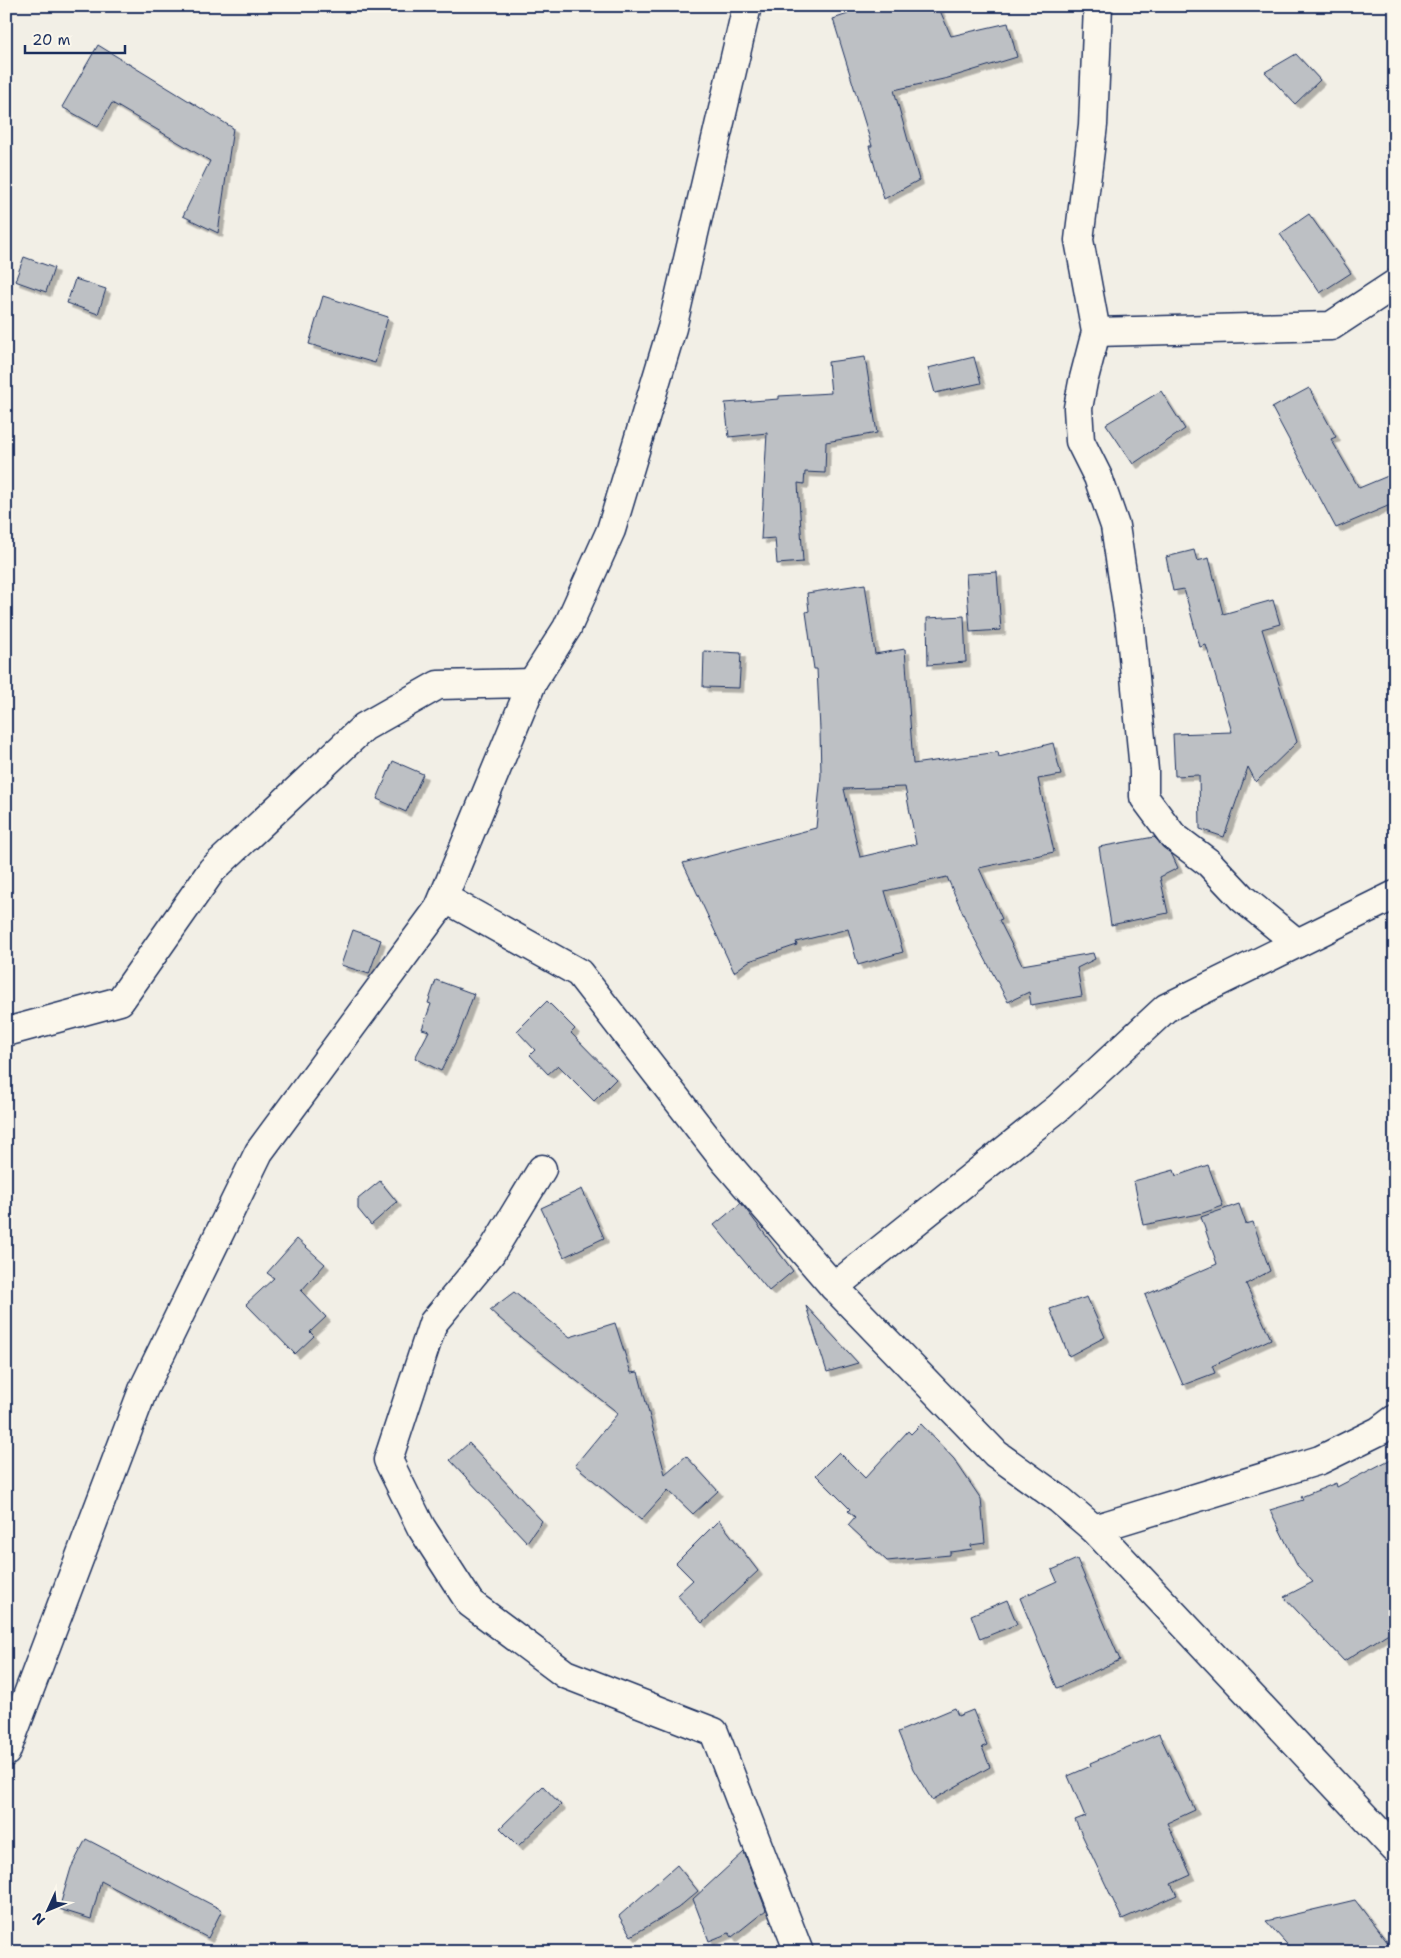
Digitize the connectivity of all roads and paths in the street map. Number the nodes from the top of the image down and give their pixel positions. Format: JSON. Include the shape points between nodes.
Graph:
{"nodes":[{"id":1,"x":747,"y":6,"type":"edge"},
{"id":2,"x":1098,"y":6,"type":"edge"},
{"id":3,"x":1395,"y":284,"type":"edge"},
{"id":4,"x":1096,"y":332,"type":"junction"},
{"id":5,"x":532,"y":683,"type":"junction"},
{"id":6,"x":1395,"y":895,"type":"edge"},
{"id":7,"x":438,"y":908,"type":"junction"},
{"id":8,"x":1297,"y":943,"type":"junction"},
{"id":9,"x":6,"y":1032,"type":"edge"},
{"id":10,"x":542,"y":1169,"type":"dead end"},
{"id":11,"x":834,"y":1287,"type":"junction"},
{"id":12,"x":1395,"y":1419,"type":"edge"},
{"id":13,"x":1094,"y":1529,"type":"junction"},
{"id":14,"x":6,"y":1752,"type":"edge"},
{"id":15,"x":1395,"y":1849,"type":"edge"},
{"id":16,"x":799,"y":1952,"type":"edge"}],
"edges":[{"from":1,"to":5,"type":"street","via":[[672,328],[611,530],[566,628]]},
{"from":2,"to":4,"type":"street","via":[[1093,125],[1079,240]]},
{"from":3,"to":4,"type":"street","via":[[1331,326]]},
{"from":4,"to":8,"type":"street","via":[[1078,408],[1080,441],[1098,477],[1115,526],[1130,625],[1144,797],[1173,836],[1209,863],[1242,898]]},
{"from":5,"to":7,"type":"street"},
{"from":5,"to":9,"type":"street","via":[[438,685],[364,727],[212,870],[120,1001]]},
{"from":6,"to":8,"type":"street"},
{"from":7,"to":11,"type":"street","via":[[448,900],[579,973],[724,1160]]},
{"from":7,"to":14,"type":"street","via":[[259,1152],[143,1390]]},
{"from":8,"to":11,"type":"street","via":[[1166,1008],[1058,1108]]},
{"from":10,"to":16,"type":"street","via":[[491,1253],[433,1323],[388,1460],[421,1527],[470,1603],[565,1674],[714,1732]]},
{"from":11,"to":13,"type":"street","via":[[996,1454]]},
{"from":12,"to":13,"type":"street","via":[[1379,1431],[1320,1460]]},
{"from":13,"to":15,"type":"street"}]}
